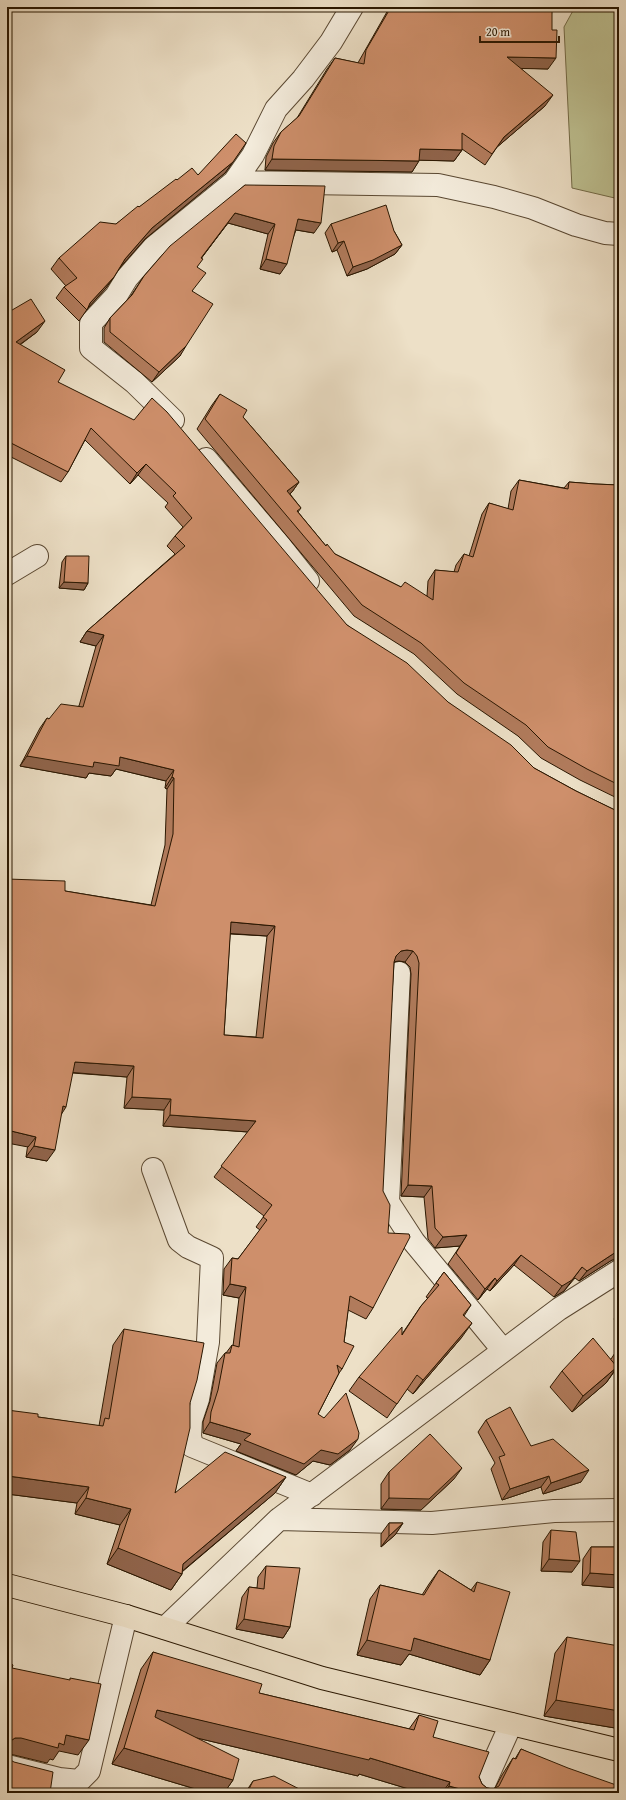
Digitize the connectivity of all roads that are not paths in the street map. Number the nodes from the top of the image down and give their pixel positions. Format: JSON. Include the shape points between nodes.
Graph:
{"nodes":[{"id":1,"x":352,"y":7,"type":"edge"},
{"id":2,"x":234,"y":182,"type":"junction"},
{"id":3,"x":619,"y":234,"type":"edge"},
{"id":4,"x":37,"y":556,"type":"dead end"},
{"id":5,"x":7,"y":574,"type":"edge"},
{"id":6,"x":320,"y":595,"type":"edge"},
{"id":7,"x":399,"y":973,"type":"dead end"},
{"id":8,"x":153,"y":1169,"type":"dead end"},
{"id":9,"x":619,"y":1271,"type":"edge"},
{"id":10,"x":503,"y":1350,"type":"junction"},
{"id":11,"x":312,"y":1495,"type":"junction"},
{"id":12,"x":619,"y":1510,"type":"edge"},
{"id":13,"x":279,"y":1519,"type":"junction"},
{"id":14,"x":7,"y":1584,"type":"edge"},
{"id":15,"x":126,"y":1616,"type":"junction"},
{"id":16,"x":166,"y":1628,"type":"junction"},
{"id":17,"x":511,"y":1724,"type":"junction"},
{"id":18,"x":619,"y":1750,"type":"edge"},
{"id":19,"x":7,"y":1766,"type":"edge"},
{"id":20,"x":480,"y":1793,"type":"edge"}],
"edges":[{"from":1,"to":2,"type":"street","via":[[331,42],[276,109],[253,155]]},
{"from":2,"to":3,"type":"street","via":[[438,185],[494,197],[533,208],[576,225]]},
{"from":2,"to":6,"type":"street","via":[[154,247],[127,278],[116,296],[91,323],[91,348],[134,382],[168,414]]},
{"from":4,"to":5,"type":"street"},
{"from":7,"to":10,"type":"street","via":[[388,1202],[414,1242]]},
{"from":8,"to":11,"type":"street","via":[[179,1240],[212,1258],[208,1342],[192,1420],[192,1446]]},
{"from":9,"to":10,"type":"street","via":[[558,1309]]},
{"from":10,"to":11,"type":"street"},
{"from":11,"to":13,"type":"street"},
{"from":12,"to":13,"type":"street","via":[[554,1511],[432,1523]]},
{"from":13,"to":16,"type":"street"},
{"from":14,"to":15,"type":"main road"},
{"from":15,"to":16,"type":"main road"},
{"from":15,"to":19,"type":"street","via":[[100,1689],[89,1771],[80,1781],[59,1779]]},
{"from":16,"to":17,"type":"main road","via":[[322,1678]]},
{"from":17,"to":18,"type":"main road"},
{"from":17,"to":20,"type":"street"}]}
